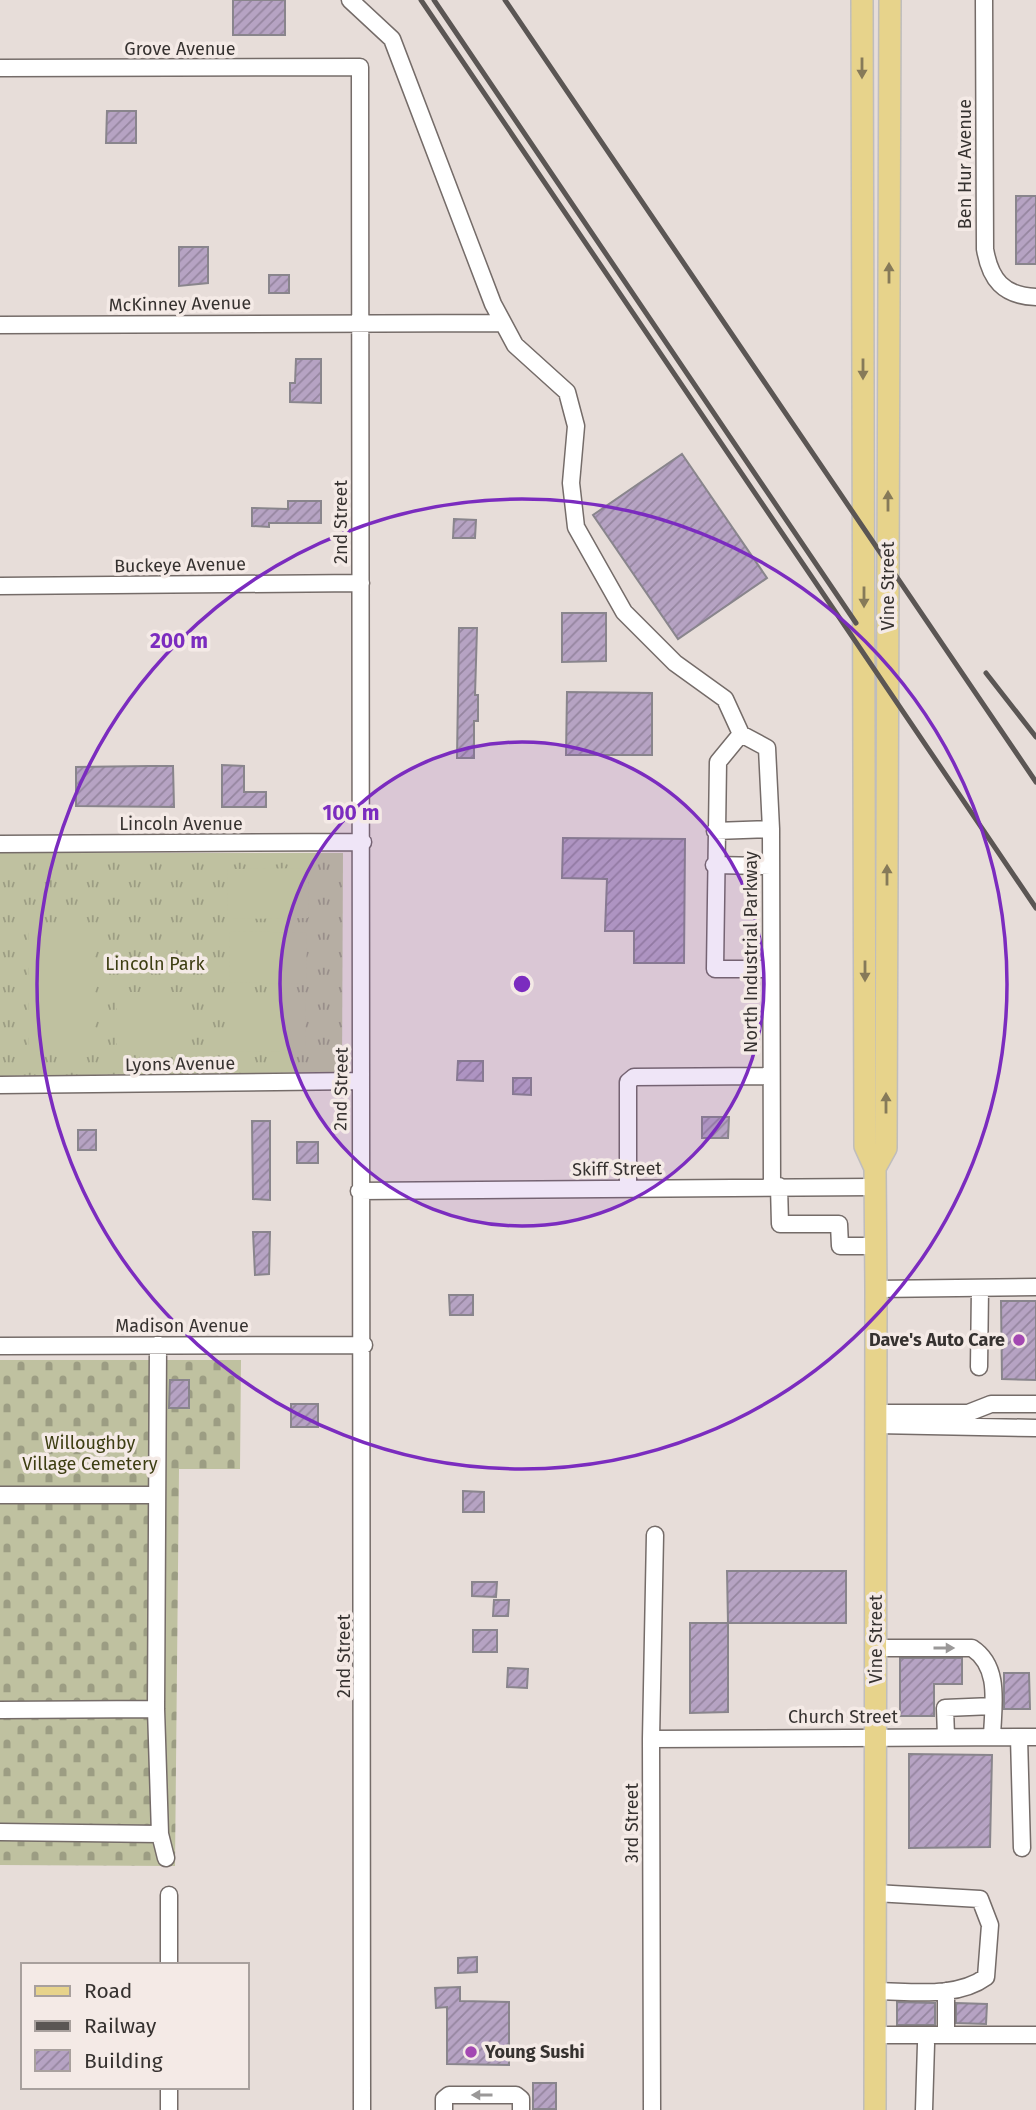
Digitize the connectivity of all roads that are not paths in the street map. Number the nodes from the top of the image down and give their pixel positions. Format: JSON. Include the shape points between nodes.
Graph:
{"nodes":[{"id":1,"x":350,"y":0,"type":"edge"},
{"id":2,"x":862,"y":0,"type":"edge"},
{"id":3,"x":890,"y":0,"type":"edge"},
{"id":4,"x":984,"y":0,"type":"edge"},
{"id":5,"x":360,"y":67,"type":"joint"},
{"id":6,"x":0,"y":68,"type":"edge"},
{"id":7,"x":1036,"y":297,"type":"edge"},
{"id":8,"x":359,"y":322,"type":"junction"},
{"id":9,"x":503,"y":323,"type":"junction"},
{"id":10,"x":0,"y":326,"type":"edge"},
{"id":11,"x":360,"y":583,"type":"junction"},
{"id":12,"x":0,"y":586,"type":"edge"},
{"id":13,"x":741,"y":734,"type":"junction"},
{"id":14,"x":771,"y":829,"type":"junction"},
{"id":15,"x":715,"y":831,"type":"junction"},
{"id":16,"x":363,"y":842,"type":"junction"},
{"id":17,"x":0,"y":844,"type":"edge"},
{"id":18,"x":714,"y":865,"type":"junction"},
{"id":19,"x":770,"y":866,"type":"junction"},
{"id":20,"x":770,"y":969,"type":"junction"},
{"id":21,"x":770,"y":1076,"type":"junction"},
{"id":22,"x":360,"y":1081,"type":"junction"},
{"id":23,"x":0,"y":1085,"type":"edge"},
{"id":24,"x":875,"y":1178,"type":"junction"},
{"id":25,"x":775,"y":1186,"type":"junction"},
{"id":26,"x":628,"y":1188,"type":"junction"},
{"id":27,"x":359,"y":1191,"type":"junction"},
{"id":28,"x":875,"y":1246,"type":"junction"},
{"id":29,"x":1036,"y":1287,"type":"edge"},
{"id":30,"x":980,"y":1288,"type":"junction"},
{"id":31,"x":876,"y":1289,"type":"junction"},
{"id":32,"x":158,"y":1345,"type":"junction"},
{"id":33,"x":363,"y":1345,"type":"junction"},
{"id":34,"x":0,"y":1346,"type":"edge"},
{"id":35,"x":979,"y":1367,"type":"dead end"},
{"id":36,"x":1036,"y":1404,"type":"edge"},
{"id":37,"x":876,"y":1419,"type":"junction"},
{"id":38,"x":1036,"y":1427,"type":"edge"},
{"id":39,"x":0,"y":1495,"type":"edge"},
{"id":40,"x":157,"y":1495,"type":"junction"},
{"id":41,"x":655,"y":1535,"type":"dead end"},
{"id":42,"x":876,"y":1648,"type":"junction"},
{"id":43,"x":993,"y":1706,"type":"junction"},
{"id":44,"x":156,"y":1709,"type":"junction"},
{"id":45,"x":0,"y":1710,"type":"edge"},
{"id":46,"x":875,"y":1736,"type":"junction"},
{"id":47,"x":946,"y":1736,"type":"junction"},
{"id":48,"x":992,"y":1737,"type":"junction"},
{"id":49,"x":1019,"y":1737,"type":"junction"},
{"id":50,"x":1036,"y":1737,"type":"edge"},
{"id":51,"x":651,"y":1739,"type":"junction"},
{"id":52,"x":0,"y":1832,"type":"edge"},
{"id":53,"x":160,"y":1834,"type":"junction"},
{"id":54,"x":1022,"y":1848,"type":"dead end"},
{"id":55,"x":166,"y":1858,"type":"dead end"},
{"id":56,"x":875,"y":1893,"type":"junction"},
{"id":57,"x":169,"y":1895,"type":"dead end"},
{"id":58,"x":169,"y":1963,"type":"edge"},
{"id":59,"x":875,"y":1991,"type":"junction"},
{"id":60,"x":946,"y":1991,"type":"junction"},
{"id":61,"x":946,"y":2034,"type":"junction"},
{"id":62,"x":875,"y":2035,"type":"junction"},
{"id":63,"x":1036,"y":2035,"type":"edge"},
{"id":64,"x":926,"y":2044,"type":"dead end"},
{"id":65,"x":169,"y":2089,"type":"edge"},
{"id":66,"x":169,"y":2110,"type":"edge"},
{"id":67,"x":362,"y":2110,"type":"edge"},
{"id":68,"x":444,"y":2110,"type":"edge"},
{"id":69,"x":521,"y":2110,"type":"edge"},
{"id":70,"x":652,"y":2110,"type":"edge"},
{"id":71,"x":875,"y":2110,"type":"edge"},
{"id":72,"x":924,"y":2110,"type":"edge"}],
"edges":[{"from":1,"to":9,"type":"street","via":[[392,38]]},
{"from":2,"to":24,"type":"main road","name":"Vine Street","one_way":true,"via":[[865,1146]]},
{"from":24,"to":3,"type":"main road","name":"Vine Street","one_way":true,"via":[[886,1148]]},
{"from":4,"to":7,"type":"street","name":"Ben Hur Avenue","via":[[988,268],[1007,291]]},
{"from":5,"to":6,"type":"street","name":"Grove Avenue"},
{"from":5,"to":8,"type":"street","name":"2nd Street"},
{"from":8,"to":9,"type":"street","name":"McKinney Avenue"},
{"from":8,"to":10,"type":"street","name":"McKinney Avenue"},
{"from":8,"to":11,"type":"street","name":"2nd Street"},
{"from":9,"to":13,"type":"street","via":[[515,345],[567,392],[576,426],[571,483],[576,527],[617,600],[675,663],[725,699]]},
{"from":11,"to":12,"type":"street","name":"Buckeye Avenue"},
{"from":11,"to":16,"type":"street","name":"2nd Street"},
{"from":13,"to":14,"type":"street","name":"North Industrial Parkway","via":[[767,748]]},
{"from":13,"to":15,"type":"street","via":[[718,762]]},
{"from":14,"to":15,"type":"street"},
{"from":14,"to":19,"type":"street","name":"North Industrial Parkway"},
{"from":15,"to":18,"type":"street"},
{"from":16,"to":17,"type":"street","name":"Lincoln Avenue"},
{"from":16,"to":22,"type":"street","name":"2nd Street"},
{"from":18,"to":19,"type":"street"},
{"from":18,"to":20,"type":"street","via":[[715,969]]},
{"from":19,"to":20,"type":"street","name":"North Industrial Parkway"},
{"from":20,"to":21,"type":"street","name":"North Industrial Parkway"},
{"from":21,"to":25,"type":"street","name":"North Industrial Parkway"},
{"from":21,"to":26,"type":"street","via":[[634,1077],[628,1082]]},
{"from":22,"to":23,"type":"street","name":"Lyons Avenue"},
{"from":22,"to":27,"type":"street","name":"2nd Street"},
{"from":24,"to":25,"type":"street","name":"Skiff Street"},
{"from":24,"to":28,"type":"main road","name":"Vine Street"},
{"from":25,"to":26,"type":"street","name":"Skiff Street"},
{"from":25,"to":28,"type":"street","name":"North Industrial Parkway","via":[[780,1224],[839,1224],[840,1246]]},
{"from":26,"to":27,"type":"street","name":"Skiff Street"},
{"from":27,"to":33,"type":"street","name":"2nd Street"},
{"from":28,"to":31,"type":"main road","name":"Vine Street"},
{"from":29,"to":30,"type":"street"},
{"from":30,"to":31,"type":"street"},
{"from":30,"to":35,"type":"street"},
{"from":31,"to":37,"type":"main road","name":"Vine Street"},
{"from":32,"to":33,"type":"street","name":"Madison Avenue"},
{"from":32,"to":34,"type":"street","name":"Madison Avenue"},
{"from":32,"to":40,"type":"street"},
{"from":33,"to":67,"type":"street","name":"2nd Street"},
{"from":36,"to":37,"type":"street","via":[[991,1404],[968,1413]]},
{"from":37,"to":38,"type":"street"},
{"from":37,"to":42,"type":"main road","name":"Vine Street"},
{"from":39,"to":40,"type":"street"},
{"from":40,"to":44,"type":"street"},
{"from":41,"to":51,"type":"street","name":"3rd Street"},
{"from":42,"to":43,"type":"street","one_way":true,"via":[[972,1648],[992,1669]]},
{"from":42,"to":46,"type":"main road","name":"Vine Street"},
{"from":43,"to":47,"type":"street","via":[[945,1708]]},
{"from":43,"to":48,"type":"street"},
{"from":44,"to":45,"type":"street"},
{"from":44,"to":53,"type":"street"},
{"from":46,"to":47,"type":"street","name":"Church Street"},
{"from":46,"to":51,"type":"street","name":"Church Street"},
{"from":46,"to":56,"type":"main road","name":"Vine Street"},
{"from":47,"to":48,"type":"street","name":"Church Street"},
{"from":48,"to":49,"type":"street","name":"Church Street"},
{"from":49,"to":50,"type":"street","name":"Church Street"},
{"from":49,"to":54,"type":"street"},
{"from":51,"to":70,"type":"street","name":"3rd Street"},
{"from":52,"to":53,"type":"street"},
{"from":53,"to":55,"type":"street"},
{"from":56,"to":59,"type":"main road","name":"Vine Street"},
{"from":56,"to":60,"type":"street","via":[[980,1899],[990,1925],[986,1977],[974,1986]]},
{"from":57,"to":58,"type":"street"},
{"from":59,"to":60,"type":"street"},
{"from":59,"to":62,"type":"main road","name":"Vine Street"},
{"from":60,"to":61,"type":"street"},
{"from":61,"to":62,"type":"street"},
{"from":61,"to":63,"type":"street"},
{"from":62,"to":71,"type":"main road","name":"Vine Street"},
{"from":64,"to":72,"type":"street"},
{"from":65,"to":66,"type":"street"},
{"from":69,"to":68,"type":"street","one_way":true,"via":[[516,2095],[449,2095]]}]}
